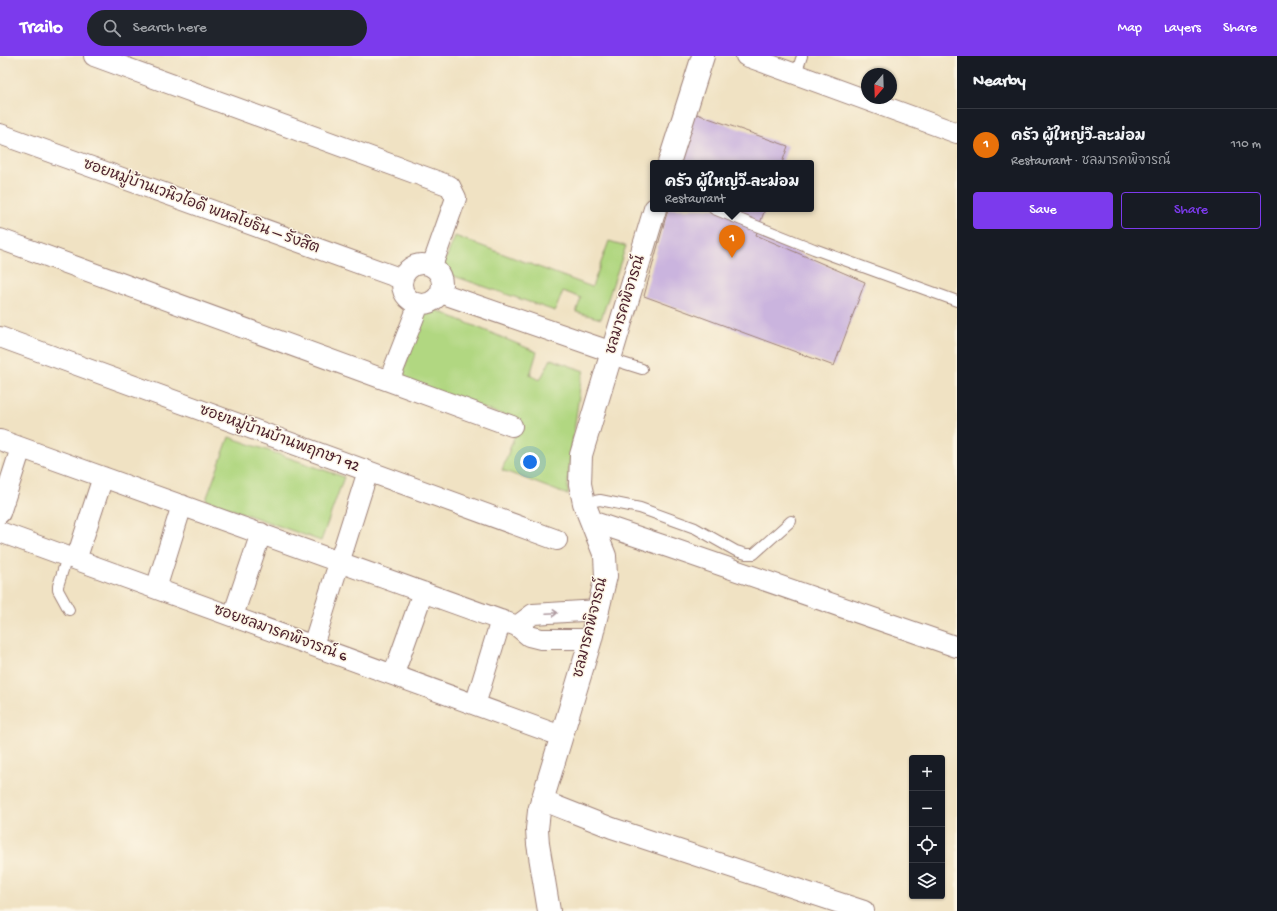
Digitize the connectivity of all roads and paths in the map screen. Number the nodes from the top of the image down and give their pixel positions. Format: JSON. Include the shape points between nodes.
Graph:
{"nodes":[{"id":1,"x":94,"y":56,"type":"edge"},
{"id":2,"x":703,"y":56,"type":"edge"},
{"id":3,"x":746,"y":56,"type":"edge"},
{"id":4,"x":799,"y":65,"type":"edge"},
{"id":5,"x":957,"y":133,"type":"edge"},
{"id":6,"x":0,"y":134,"type":"edge"},
{"id":7,"x":670,"y":160,"type":"edge"},
{"id":8,"x":654,"y":212,"type":"edge"},
{"id":9,"x":722,"y":212,"type":"edge"},
{"id":10,"x":0,"y":239,"type":"edge"},
{"id":11,"x":432,"y":266,"type":"junction"},
{"id":12,"x":402,"y":279,"type":"junction"},
{"id":13,"x":441,"y":293,"type":"junction"},
{"id":14,"x":957,"y":301,"type":"edge"},
{"id":15,"x":419,"y":304,"type":"junction"},
{"id":16,"x":0,"y":337,"type":"edge"},
{"id":17,"x":611,"y":355,"type":"junction"},
{"id":18,"x":642,"y":369,"type":"dead end"},
{"id":19,"x":389,"y":381,"type":"junction"},
{"id":20,"x":512,"y":426,"type":"dead end"},
{"id":21,"x":0,"y":440,"type":"edge"},
{"id":22,"x":21,"y":448,"type":"junction"},
{"id":23,"x":368,"y":471,"type":"junction"},
{"id":24,"x":103,"y":477,"type":"junction"},
{"id":25,"x":182,"y":505,"type":"junction"},
{"id":26,"x":588,"y":512,"type":"junction"},
{"id":27,"x":0,"y":513,"type":"edge"},
{"id":28,"x":791,"y":521,"type":"dead end"},
{"id":29,"x":0,"y":532,"type":"edge"},
{"id":30,"x":261,"y":533,"type":"junction"},
{"id":31,"x":557,"y":540,"type":"dead end"},
{"id":32,"x":73,"y":554,"type":"junction"},
{"id":33,"x":339,"y":561,"type":"junction"},
{"id":34,"x":159,"y":579,"type":"dead end"},
{"id":35,"x":423,"y":592,"type":"junction"},
{"id":36,"x":236,"y":607,"type":"dead end"},
{"id":37,"x":69,"y":610,"type":"dead end"},
{"id":38,"x":599,"y":610,"type":"junction"},
{"id":39,"x":509,"y":623,"type":"junction"},
{"id":40,"x":316,"y":636,"type":"dead end"},
{"id":41,"x":591,"y":639,"type":"junction"},
{"id":42,"x":957,"y":647,"type":"edge"},
{"id":43,"x":398,"y":665,"type":"dead end"},
{"id":44,"x":478,"y":695,"type":"dead end"},
{"id":45,"x":561,"y":736,"type":"junction"},
{"id":46,"x":541,"y":800,"type":"junction"},
{"id":47,"x":549,"y":911,"type":"edge"},
{"id":48,"x":864,"y":911,"type":"edge"}],
"edges":[{"from":1,"to":11,"type":"street","via":[[450,186],[456,198]]},
{"from":2,"to":7,"type":"street"},
{"from":3,"to":4,"type":"street"},
{"from":4,"to":5,"type":"street"},
{"from":6,"to":12,"type":"street","name":"ซอยหมู่บ้านเวนิวไอดี พหลโยธิน – รังสิต"},
{"from":8,"to":17,"type":"street","name":"ชลมารคพิจารณ์"},
{"from":9,"to":14,"type":"lane"},
{"from":10,"to":19,"type":"street"},
{"from":11,"to":12,"type":"street","via":[[416,264],[409,268]]},
{"from":11,"to":13,"type":"street","via":[[440,273],[443,286]]},
{"from":12,"to":15,"type":"street","via":[[407,298]]},
{"from":13,"to":15,"type":"street","via":[[432,302]]},
{"from":13,"to":17,"type":"street"},
{"from":15,"to":19,"type":"street"},
{"from":16,"to":23,"type":"street","name":"ซอยหมู่บ้านบ้านพฤกษา 92"},
{"from":17,"to":18,"type":"lane"},
{"from":17,"to":26,"type":"street","name":"ชลมารคพิจารณ์","via":[[581,455],[580,484]]},
{"from":19,"to":20,"type":"street"},
{"from":21,"to":22,"type":"street"},
{"from":22,"to":24,"type":"street"},
{"from":22,"to":27,"type":"street"},
{"from":23,"to":31,"type":"street","name":"ซอยหมู่บ้านบ้านพฤกษา 92"},
{"from":23,"to":33,"type":"street"},
{"from":24,"to":25,"type":"street"},
{"from":24,"to":32,"type":"street"},
{"from":25,"to":30,"type":"street"},
{"from":25,"to":34,"type":"street"},
{"from":26,"to":28,"type":"lane","via":[[600,500],[640,508],[695,528],[746,554],[754,554]]},
{"from":26,"to":38,"type":"street","name":"ชลมารคพิจารณ์","via":[[605,556],[606,576]]},
{"from":26,"to":42,"type":"street"},
{"from":29,"to":32,"type":"street","name":"ซอยชลมารคพิจารณ์ 6"},
{"from":30,"to":33,"type":"street"},
{"from":30,"to":36,"type":"street"},
{"from":32,"to":37,"type":"lane","via":[[58,586]]},
{"from":32,"to":45,"type":"street","name":"ซอยชลมารคพิจารณ์ 6"},
{"from":33,"to":35,"type":"street"},
{"from":33,"to":40,"type":"street"},
{"from":35,"to":39,"type":"street"},
{"from":35,"to":43,"type":"street"},
{"from":39,"to":38,"type":"street","one_way":true,"via":[[533,614]]},
{"from":38,"to":41,"type":"street","name":"ชลมารคพิจารณ์"},
{"from":39,"to":41,"type":"street","via":[[529,636]]},
{"from":39,"to":44,"type":"street"},
{"from":41,"to":45,"type":"street","name":"ชลมารคพิจารณ์"},
{"from":45,"to":46,"type":"street","name":"ชลมารคพิจารณ์"},
{"from":46,"to":47,"type":"street","name":"ชลมารคพิจารณ์","via":[[537,829],[538,844]]},
{"from":46,"to":48,"type":"street","via":[[612,828]]}]}
